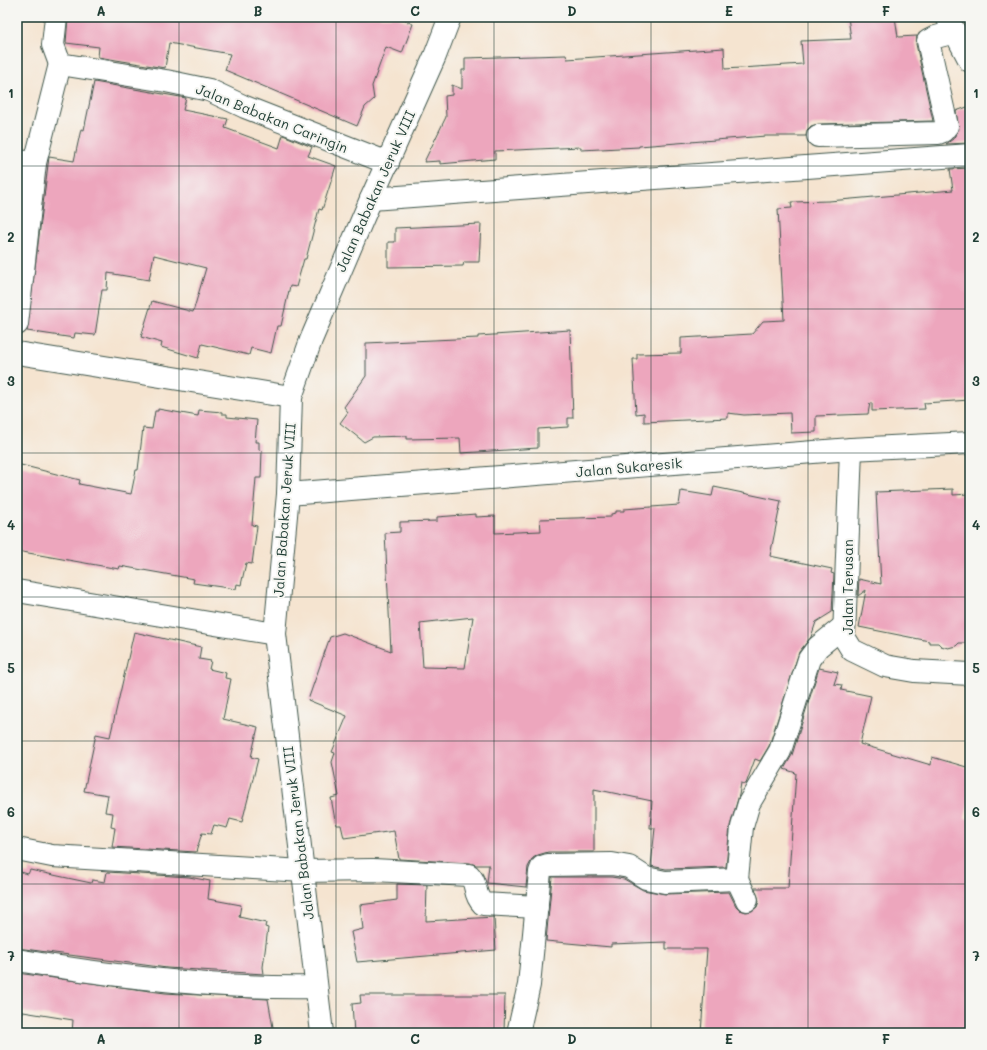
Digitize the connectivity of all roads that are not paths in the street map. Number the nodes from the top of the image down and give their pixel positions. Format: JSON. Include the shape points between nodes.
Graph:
{"nodes":[{"id":1,"x":56,"y":17,"type":"edge"},
{"id":2,"x":450,"y":17,"type":"edge"},
{"id":3,"x":951,"y":25,"type":"edge"},
{"id":4,"x":970,"y":61,"type":"edge"},
{"id":5,"x":60,"y":64,"type":"junction"},
{"id":6,"x":818,"y":136,"type":"dead end"},
{"id":7,"x":970,"y":155,"type":"edge"},
{"id":8,"x":26,"y":162,"type":"edge"},
{"id":9,"x":388,"y":164,"type":"junction"},
{"id":10,"x":370,"y":199,"type":"junction"},
{"id":11,"x":17,"y":324,"type":"edge"},
{"id":12,"x":17,"y":353,"type":"edge"},
{"id":13,"x":291,"y":397,"type":"junction"},
{"id":14,"x":970,"y":443,"type":"edge"},
{"id":15,"x":851,"y":449,"type":"junction"},
{"id":16,"x":288,"y":494,"type":"junction"},
{"id":17,"x":17,"y":591,"type":"edge"},
{"id":18,"x":844,"y":626,"type":"junction"},
{"id":19,"x":275,"y":634,"type":"junction"},
{"id":20,"x":970,"y":674,"type":"edge"},
{"id":21,"x":17,"y":849,"type":"edge"},
{"id":22,"x":303,"y":871,"type":"junction"},
{"id":23,"x":737,"y":879,"type":"junction"},
{"id":24,"x":747,"y":900,"type":"dead end"},
{"id":25,"x":537,"y":907,"type":"junction"},
{"id":26,"x":17,"y":960,"type":"edge"},
{"id":27,"x":316,"y":987,"type":"junction"},
{"id":28,"x":322,"y":1033,"type":"edge"},
{"id":29,"x":518,"y":1033,"type":"edge"}],
"edges":[{"from":1,"to":5,"type":"street","via":[[53,45]]},
{"from":2,"to":9,"type":"street","name":"Jalan Babakan Jeruk VIII"},
{"from":3,"to":4,"type":"street"},
{"from":3,"to":6,"type":"street","via":[[928,41],[947,126],[943,131]]},
{"from":5,"to":8,"type":"street"},
{"from":5,"to":9,"type":"street","name":"Jalan Babakan Caringin","via":[[209,90]]},
{"from":7,"to":10,"type":"street"},
{"from":8,"to":11,"type":"street"},
{"from":9,"to":10,"type":"street","name":"Jalan Babakan Jeruk VIII"},
{"from":10,"to":13,"type":"street","name":"Jalan Babakan Jeruk VIII","via":[[311,340]]},
{"from":12,"to":13,"type":"street"},
{"from":13,"to":16,"type":"street","name":"Jalan Babakan Jeruk VIII"},
{"from":14,"to":15,"type":"street","name":"Jalan Sukaresik"},
{"from":15,"to":16,"type":"street","name":"Jalan Sukaresik"},
{"from":15,"to":18,"type":"street","name":"Jalan Terusan"},
{"from":16,"to":19,"type":"street","name":"Jalan Babakan Jeruk VIII"},
{"from":17,"to":19,"type":"street"},
{"from":18,"to":20,"type":"street","name":"Jalan Terusan","via":[[844,637],[852,650],[885,666],[914,671]]},
{"from":18,"to":23,"type":"street","via":[[818,647],[809,659],[780,751],[749,803],[742,827]]},
{"from":19,"to":22,"type":"street","name":"Jalan Babakan Jeruk VIII"},
{"from":21,"to":22,"type":"street","via":[[52,856]]},
{"from":22,"to":25,"type":"street","via":[[373,870],[469,875],[475,880],[476,897],[483,904]]},
{"from":22,"to":27,"type":"street","name":"Jalan Babakan Jeruk VIII"},
{"from":23,"to":24,"type":"street"},
{"from":23,"to":25,"type":"street","via":[[665,882],[646,878],[630,867],[612,864],[548,865],[542,867],[540,872]]},
{"from":25,"to":29,"type":"street","via":[[529,985]]},
{"from":26,"to":27,"type":"street","via":[[75,970],[212,986]]},
{"from":27,"to":28,"type":"street","name":"Jalan Babakan Jeruk VIII"}]}
